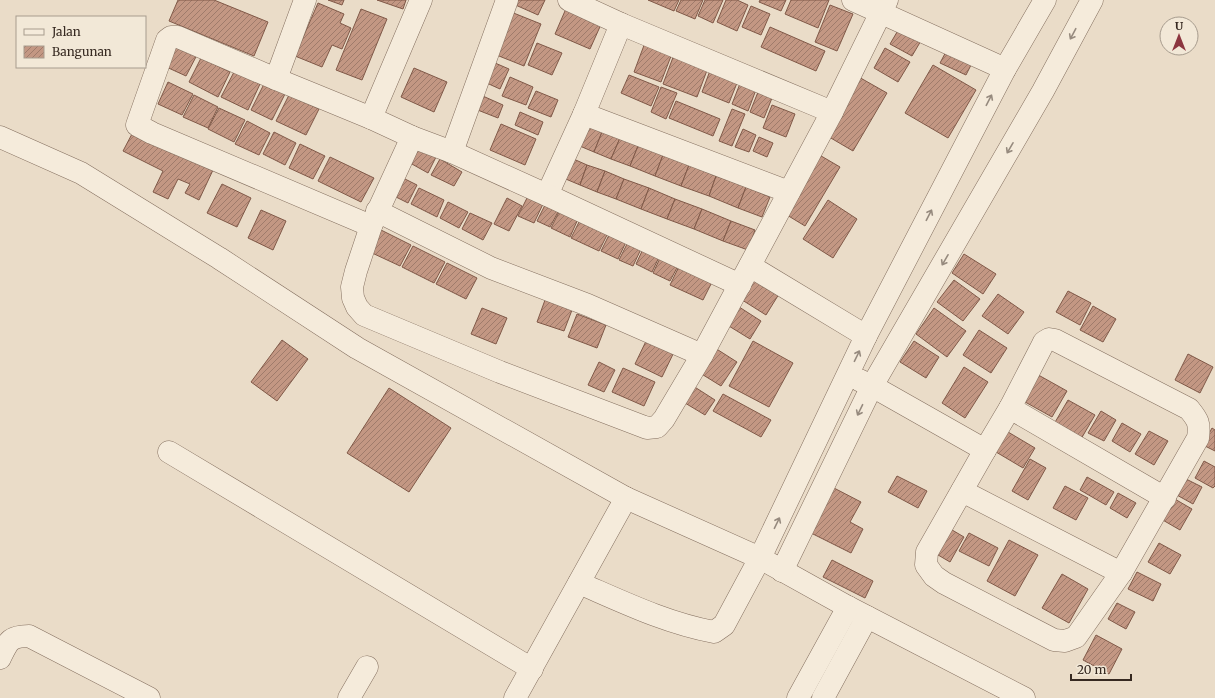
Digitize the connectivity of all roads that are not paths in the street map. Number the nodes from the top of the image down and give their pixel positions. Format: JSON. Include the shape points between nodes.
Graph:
{"nodes":[{"id":1,"x":305,"y":0,"type":"edge"},
{"id":2,"x":421,"y":0,"type":"edge"},
{"id":3,"x":507,"y":0,"type":"edge"},
{"id":4,"x":569,"y":0,"type":"edge"},
{"id":5,"x":853,"y":0,"type":"edge"},
{"id":6,"x":1046,"y":0,"type":"edge"},
{"id":7,"x":1092,"y":0,"type":"edge"},
{"id":8,"x":884,"y":6,"type":"edge"},
{"id":9,"x":621,"y":24,"type":"junction"},
{"id":10,"x":1005,"y":69,"type":"junction"},
{"id":11,"x":276,"y":79,"type":"junction"},
{"id":12,"x":832,"y":112,"type":"junction"},
{"id":13,"x":584,"y":114,"type":"junction"},
{"id":14,"x":371,"y":118,"type":"junction"},
{"id":15,"x":0,"y":137,"type":"edge"},
{"id":16,"x":412,"y":137,"type":"junction"},
{"id":17,"x":452,"y":152,"type":"junction"},
{"id":18,"x":789,"y":192,"type":"junction"},
{"id":19,"x":547,"y":195,"type":"junction"},
{"id":20,"x":374,"y":218,"type":"junction"},
{"id":21,"x":750,"y":266,"type":"junction"},
{"id":22,"x":740,"y":285,"type":"junction"},
{"id":23,"x":866,"y":336,"type":"junction"},
{"id":24,"x":702,"y":355,"type":"junction"},
{"id":25,"x":847,"y":375,"type":"junction"},
{"id":26,"x":872,"y":386,"type":"junction"},
{"id":27,"x":1010,"y":408,"type":"junction"},
{"id":28,"x":985,"y":450,"type":"junction"},
{"id":29,"x":169,"y":452,"type":"dead end"},
{"id":30,"x":962,"y":491,"type":"junction"},
{"id":31,"x":626,"y":498,"type":"junction"},
{"id":32,"x":1164,"y":498,"type":"junction"},
{"id":33,"x":760,"y":558,"type":"junction"},
{"id":34,"x":782,"y":571,"type":"junction"},
{"id":35,"x":1121,"y":573,"type":"junction"},
{"id":36,"x":579,"y":582,"type":"junction"},
{"id":37,"x":848,"y":607,"type":"junction"},
{"id":38,"x":867,"y":617,"type":"junction"},
{"id":39,"x":0,"y":658,"type":"edge"},
{"id":40,"x":367,"y":667,"type":"dead end"},
{"id":41,"x":532,"y":669,"type":"junction"},
{"id":42,"x":149,"y":698,"type":"edge"},
{"id":43,"x":349,"y":698,"type":"edge"},
{"id":44,"x":515,"y":698,"type":"edge"},
{"id":45,"x":798,"y":698,"type":"edge"},
{"id":46,"x":824,"y":698,"type":"edge"},
{"id":47,"x":1024,"y":698,"type":"edge"}],
"edges":[{"from":1,"to":11,"type":"street"},
{"from":2,"to":14,"type":"street"},
{"from":3,"to":17,"type":"street"},
{"from":4,"to":9,"type":"street"},
{"from":5,"to":8,"type":"street"},
{"from":6,"to":10,"type":"street"},
{"from":7,"to":26,"type":"street","one_way":true,"via":[[1043,91]]},
{"from":8,"to":10,"type":"street"},
{"from":8,"to":12,"type":"street"},
{"from":9,"to":12,"type":"street"},
{"from":9,"to":13,"type":"street"},
{"from":23,"to":10,"type":"street","one_way":true},
{"from":11,"to":14,"type":"street"},
{"from":11,"to":20,"type":"street","via":[[178,37],[171,37],[167,40],[137,125]]},
{"from":12,"to":18,"type":"street"},
{"from":13,"to":18,"type":"street"},
{"from":13,"to":19,"type":"street"},
{"from":14,"to":16,"type":"street"},
{"from":15,"to":31,"type":"street","via":[[80,173],[219,258],[357,348]]},
{"from":16,"to":17,"type":"street"},
{"from":16,"to":20,"type":"street"},
{"from":17,"to":19,"type":"street"},
{"from":18,"to":21,"type":"street"},
{"from":19,"to":22,"type":"street"},
{"from":20,"to":24,"type":"street","via":[[442,244],[491,268],[588,305]]},
{"from":20,"to":24,"type":"street","via":[[352,287],[357,307],[364,315],[507,375],[647,428],[657,427]]},
{"from":21,"to":22,"type":"street"},
{"from":21,"to":23,"type":"street"},
{"from":22,"to":24,"type":"street"},
{"from":25,"to":23,"type":"street","one_way":true},
{"from":25,"to":26,"type":"street"},
{"from":33,"to":25,"type":"street","one_way":true},
{"from":26,"to":28,"type":"street"},
{"from":26,"to":34,"type":"street","one_way":true},
{"from":27,"to":28,"type":"street"},
{"from":27,"to":32,"type":"street"},
{"from":27,"to":32,"type":"street","via":[[1044,342],[1049,339],[1189,409],[1200,427],[1198,438]]},
{"from":28,"to":30,"type":"street"},
{"from":29,"to":41,"type":"street"},
{"from":30,"to":35,"type":"street"},
{"from":30,"to":35,"type":"street","via":[[927,552],[926,565],[934,576],[944,582],[1054,640],[1065,641],[1076,637]]},
{"from":31,"to":33,"type":"street"},
{"from":31,"to":36,"type":"street"},
{"from":32,"to":35,"type":"street"},
{"from":33,"to":34,"type":"street"},
{"from":33,"to":36,"type":"street","via":[[724,626],[714,632],[640,610]]},
{"from":34,"to":37,"type":"street"},
{"from":36,"to":41,"type":"street"},
{"from":37,"to":38,"type":"street"},
{"from":37,"to":45,"type":"street"},
{"from":38,"to":46,"type":"street"},
{"from":38,"to":47,"type":"street"},
{"from":39,"to":42,"type":"street","via":[[9,640],[29,636]]},
{"from":40,"to":43,"type":"street"},
{"from":41,"to":44,"type":"street"}]}
